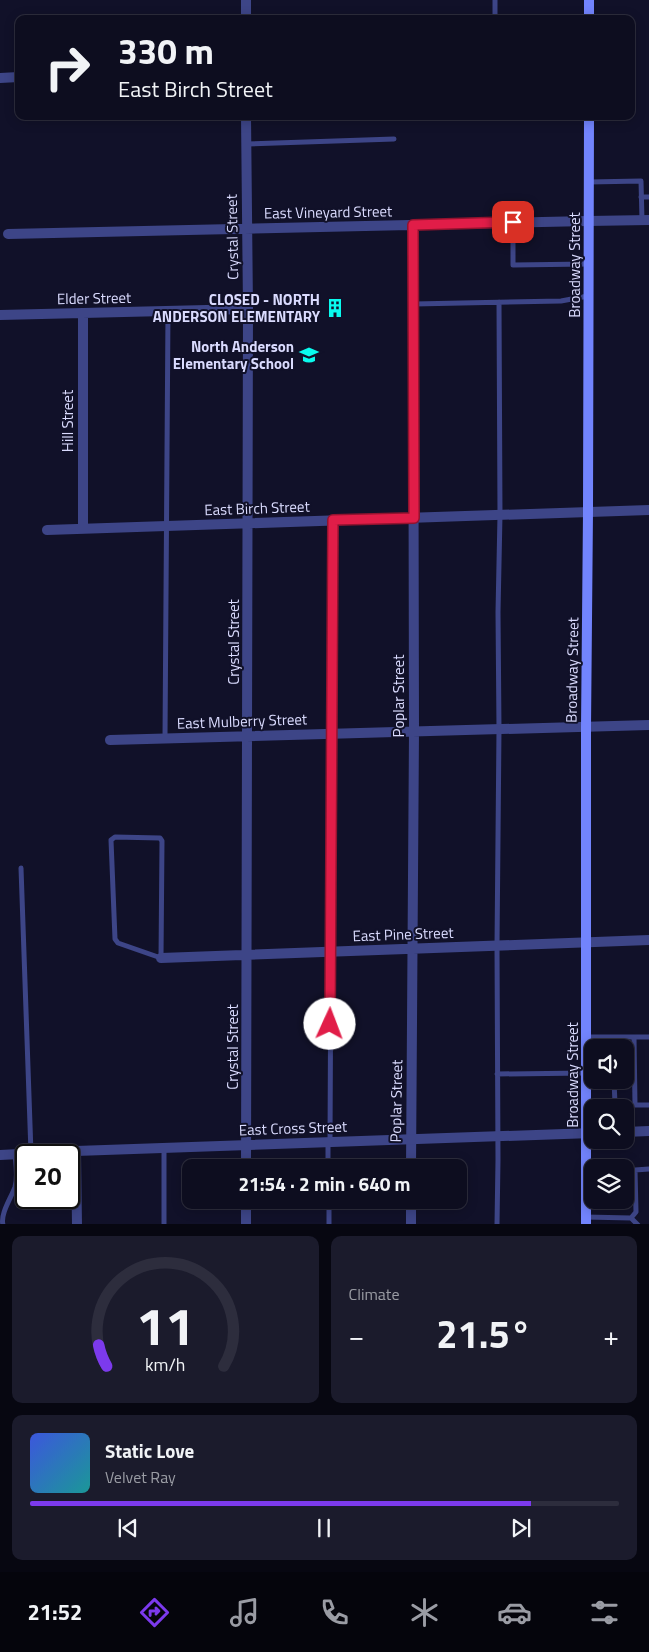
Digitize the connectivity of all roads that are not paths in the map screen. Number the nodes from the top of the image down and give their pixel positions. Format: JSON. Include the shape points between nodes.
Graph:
{"nodes":[{"id":1,"x":246,"y":0,"type":"edge"},
{"id":2,"x":495,"y":0,"type":"edge"},
{"id":3,"x":589,"y":0,"type":"edge"},
{"id":4,"x":246,"y":15,"type":"edge"},
{"id":5,"x":495,"y":15,"type":"edge"},
{"id":6,"x":589,"y":15,"type":"edge"},
{"id":7,"x":15,"y":77,"type":"edge"},
{"id":8,"x":0,"y":78,"type":"edge"},
{"id":9,"x":246,"y":120,"type":"edge"},
{"id":10,"x":589,"y":120,"type":"edge"},
{"id":11,"x":394,"y":139,"type":"dead end"},
{"id":12,"x":246,"y":144,"type":"junction"},
{"id":13,"x":589,"y":182,"type":"junction"},
{"id":14,"x":641,"y":197,"type":"junction"},
{"id":15,"x":649,"y":198,"type":"edge"},
{"id":16,"x":645,"y":220,"type":"edge"},
{"id":17,"x":588,"y":221,"type":"junction"},
{"id":18,"x":513,"y":222,"type":"junction"},
{"id":19,"x":413,"y":225,"type":"junction"},
{"id":20,"x":248,"y":228,"type":"junction"},
{"id":21,"x":8,"y":234,"type":"dead end"},
{"id":22,"x":588,"y":264,"type":"junction"},
{"id":23,"x":588,"y":296,"type":"junction"},
{"id":24,"x":499,"y":302,"type":"junction"},
{"id":25,"x":414,"y":304,"type":"junction"},
{"id":26,"x":248,"y":309,"type":"junction"},
{"id":27,"x":168,"y":311,"type":"junction"},
{"id":28,"x":83,"y":313,"type":"junction"},
{"id":29,"x":0,"y":315,"type":"edge"},
{"id":30,"x":649,"y":510,"type":"edge"},
{"id":31,"x":588,"y":512,"type":"junction"},
{"id":32,"x":500,"y":515,"type":"junction"},
{"id":33,"x":414,"y":518,"type":"junction"},
{"id":34,"x":333,"y":520,"type":"junction"},
{"id":35,"x":248,"y":523,"type":"junction"},
{"id":36,"x":166,"y":526,"type":"junction"},
{"id":37,"x":83,"y":528,"type":"junction"},
{"id":38,"x":47,"y":530,"type":"dead end"},
{"id":39,"x":649,"y":725,"type":"edge"},
{"id":40,"x":586,"y":727,"type":"junction"},
{"id":41,"x":499,"y":729,"type":"junction"},
{"id":42,"x":414,"y":731,"type":"junction"},
{"id":43,"x":332,"y":734,"type":"junction"},
{"id":44,"x":248,"y":736,"type":"junction"},
{"id":45,"x":165,"y":738,"type":"junction"},
{"id":46,"x":110,"y":740,"type":"dead end"},
{"id":47,"x":21,"y":868,"type":"dead end"},
{"id":48,"x":649,"y":940,"type":"edge"},
{"id":49,"x":587,"y":942,"type":"junction"},
{"id":50,"x":497,"y":946,"type":"junction"},
{"id":51,"x":413,"y":949,"type":"junction"},
{"id":52,"x":330,"y":952,"type":"junction"},
{"id":53,"x":247,"y":955,"type":"junction"},
{"id":54,"x":161,"y":958,"type":"junction"},
{"id":55,"x":614,"y":1037,"type":"joint"},
{"id":56,"x":634,"y":1037,"type":"junction"},
{"id":57,"x":649,"y":1037,"type":"edge"},
{"id":58,"x":587,"y":1038,"type":"joint"},
{"id":59,"x":584,"y":1073,"type":"edge"},
{"id":60,"x":497,"y":1074,"type":"junction"},
{"id":61,"x":614,"y":1089,"type":"edge"},
{"id":62,"x":635,"y":1105,"type":"junction"},
{"id":63,"x":649,"y":1105,"type":"edge"},
{"id":64,"x":649,"y":1131,"type":"edge"},
{"id":65,"x":634,"y":1132,"type":"edge"},
{"id":66,"x":584,"y":1133,"type":"edge"},
{"id":67,"x":498,"y":1136,"type":"junction"},
{"id":68,"x":411,"y":1139,"type":"junction"},
{"id":69,"x":329,"y":1142,"type":"junction"},
{"id":70,"x":31,"y":1144,"type":"edge"},
{"id":71,"x":247,"y":1145,"type":"junction"},
{"id":72,"x":164,"y":1148,"type":"junction"},
{"id":73,"x":589,"y":1149,"type":"edge"},
{"id":74,"x":80,"y":1150,"type":"edge"},
{"id":75,"x":15,"y":1154,"type":"edge"},
{"id":76,"x":0,"y":1155,"type":"edge"},
{"id":77,"x":246,"y":1159,"type":"edge"},
{"id":78,"x":328,"y":1159,"type":"edge"},
{"id":79,"x":411,"y":1159,"type":"edge"},
{"id":80,"x":649,"y":1169,"type":"edge"},
{"id":81,"x":15,"y":1182,"type":"edge"},
{"id":82,"x":77,"y":1209,"type":"edge"},
{"id":83,"x":246,"y":1209,"type":"edge"},
{"id":84,"x":329,"y":1209,"type":"edge"},
{"id":85,"x":411,"y":1209,"type":"edge"},
{"id":86,"x":632,"y":1218,"type":"junction"},
{"id":87,"x":586,"y":1221,"type":"edge"},
{"id":88,"x":4,"y":1224,"type":"edge"},
{"id":89,"x":77,"y":1224,"type":"edge"},
{"id":90,"x":164,"y":1224,"type":"edge"},
{"id":91,"x":246,"y":1224,"type":"edge"},
{"id":92,"x":329,"y":1224,"type":"edge"},
{"id":93,"x":411,"y":1224,"type":"edge"},
{"id":94,"x":497,"y":1224,"type":"edge"},
{"id":95,"x":638,"y":1224,"type":"edge"}],
"edges":[{"from":1,"to":4,"type":"street"},
{"from":2,"to":5,"type":"lane"},
{"from":3,"to":6,"type":"main road"},
{"from":7,"to":8,"type":"street"},
{"from":9,"to":12,"type":"street","name":"Crystal Street"},
{"from":10,"to":13,"type":"main road","name":"Broadway Street"},
{"from":11,"to":12,"type":"lane"},
{"from":12,"to":20,"type":"street","name":"Crystal Street"},
{"from":13,"to":14,"type":"lane","via":[[641,181]]},
{"from":13,"to":17,"type":"main road","name":"Broadway Street"},
{"from":14,"to":15,"type":"lane"},
{"from":14,"to":16,"type":"lane"},
{"from":16,"to":17,"type":"street","name":"East Vineyard Street"},
{"from":17,"to":18,"type":"street","name":"East Vineyard Street"},
{"from":17,"to":22,"type":"main road","name":"Broadway Street"},
{"from":18,"to":19,"type":"street","name":"East Vineyard Street"},
{"from":18,"to":22,"type":"lane","via":[[513,265]]},
{"from":19,"to":20,"type":"street","name":"East Vineyard Street"},
{"from":19,"to":25,"type":"street","name":"Poplar Street"},
{"from":20,"to":21,"type":"street","name":"East Vineyard Street"},
{"from":20,"to":26,"type":"street","name":"Crystal Street"},
{"from":22,"to":23,"type":"main road","name":"Broadway Street"},
{"from":23,"to":24,"type":"lane","via":[[561,301]]},
{"from":23,"to":31,"type":"main road","name":"Broadway Street"},
{"from":24,"to":25,"type":"lane"},
{"from":24,"to":32,"type":"lane"},
{"from":25,"to":33,"type":"street","name":"Poplar Street"},
{"from":26,"to":27,"type":"street","name":"Elder Street"},
{"from":26,"to":35,"type":"street","name":"Crystal Street"},
{"from":27,"to":28,"type":"street","name":"Elder Street"},
{"from":27,"to":36,"type":"lane"},
{"from":28,"to":29,"type":"street","name":"Elder Street"},
{"from":28,"to":37,"type":"street","name":"Hill Street"},
{"from":30,"to":31,"type":"street","name":"East Birch Street"},
{"from":31,"to":32,"type":"street","name":"East Birch Street"},
{"from":31,"to":40,"type":"main road","name":"Broadway Street"},
{"from":32,"to":33,"type":"street","name":"East Birch Street"},
{"from":32,"to":41,"type":"lane"},
{"from":33,"to":34,"type":"street","name":"East Birch Street"},
{"from":33,"to":42,"type":"street","name":"Poplar Street"},
{"from":34,"to":35,"type":"street","name":"East Birch Street"},
{"from":34,"to":43,"type":"lane"},
{"from":35,"to":36,"type":"street","name":"East Birch Street"},
{"from":35,"to":44,"type":"street","name":"Crystal Street"},
{"from":36,"to":37,"type":"street","name":"East Birch Street"},
{"from":36,"to":45,"type":"lane"},
{"from":37,"to":38,"type":"street","name":"East Birch Street"},
{"from":39,"to":40,"type":"street","name":"East Mulberry Street"},
{"from":40,"to":41,"type":"street","name":"East Mulberry Street"},
{"from":40,"to":49,"type":"main road","name":"Broadway Street"},
{"from":41,"to":42,"type":"street","name":"East Mulberry Street"},
{"from":41,"to":50,"type":"lane"},
{"from":42,"to":43,"type":"street","name":"East Mulberry Street"},
{"from":42,"to":51,"type":"street","name":"Poplar Street"},
{"from":43,"to":44,"type":"street","name":"East Mulberry Street"},
{"from":43,"to":52,"type":"lane"},
{"from":44,"to":45,"type":"street","name":"East Mulberry Street"},
{"from":44,"to":53,"type":"street","name":"Crystal Street"},
{"from":45,"to":46,"type":"street","name":"East Mulberry Street"},
{"from":47,"to":70,"type":"lane"},
{"from":48,"to":49,"type":"street","name":"East Pine Street"},
{"from":49,"to":50,"type":"street","name":"East Pine Street"},
{"from":49,"to":58,"type":"main road","name":"Broadway Street"},
{"from":50,"to":51,"type":"street","name":"East Pine Street"},
{"from":50,"to":60,"type":"lane"},
{"from":51,"to":52,"type":"street","name":"East Pine Street"},
{"from":51,"to":68,"type":"street","name":"Poplar Street"},
{"from":52,"to":53,"type":"street","name":"East Pine Street"},
{"from":52,"to":69,"type":"lane"},
{"from":53,"to":54,"type":"street","name":"East Pine Street"},
{"from":53,"to":71,"type":"street","name":"Crystal Street"},
{"from":54,"to":54,"type":"lane","via":[[115,938],[111,840],[115,837],[160,838],[162,841]]},
{"from":55,"to":56,"type":"lane"},
{"from":55,"to":58,"type":"lane"},
{"from":56,"to":57,"type":"lane"},
{"from":56,"to":62,"type":"lane"},
{"from":59,"to":60,"type":"lane"},
{"from":60,"to":67,"type":"lane"},
{"from":61,"to":62,"type":"lane","via":[[615,1104]]},
{"from":62,"to":63,"type":"lane"},
{"from":64,"to":65,"type":"street"},
{"from":66,"to":67,"type":"street","name":"East Cross Street"},
{"from":67,"to":68,"type":"street","name":"East Cross Street"},
{"from":67,"to":94,"type":"lane"},
{"from":68,"to":69,"type":"street","name":"East Cross Street"},
{"from":68,"to":79,"type":"street","name":"Poplar Street"},
{"from":69,"to":71,"type":"street","name":"East Cross Street"},
{"from":69,"to":78,"type":"lane"},
{"from":71,"to":72,"type":"street","name":"East Cross Street"},
{"from":71,"to":77,"type":"street","name":"Crystal Street"},
{"from":72,"to":74,"type":"street","name":"East Cross Street"},
{"from":72,"to":90,"type":"lane"},
{"from":73,"to":87,"type":"main road","name":"Broadway Street"},
{"from":75,"to":76,"type":"street","name":"East Cross Street"},
{"from":80,"to":86,"type":"lane","via":[[635,1170],[636,1212]]},
{"from":81,"to":88,"type":"lane","via":[[2,1217]]},
{"from":82,"to":89,"type":"street"},
{"from":83,"to":91,"type":"street"},
{"from":84,"to":92,"type":"lane"},
{"from":85,"to":93,"type":"street"},
{"from":86,"to":87,"type":"lane"},
{"from":86,"to":95,"type":"lane"}]}
